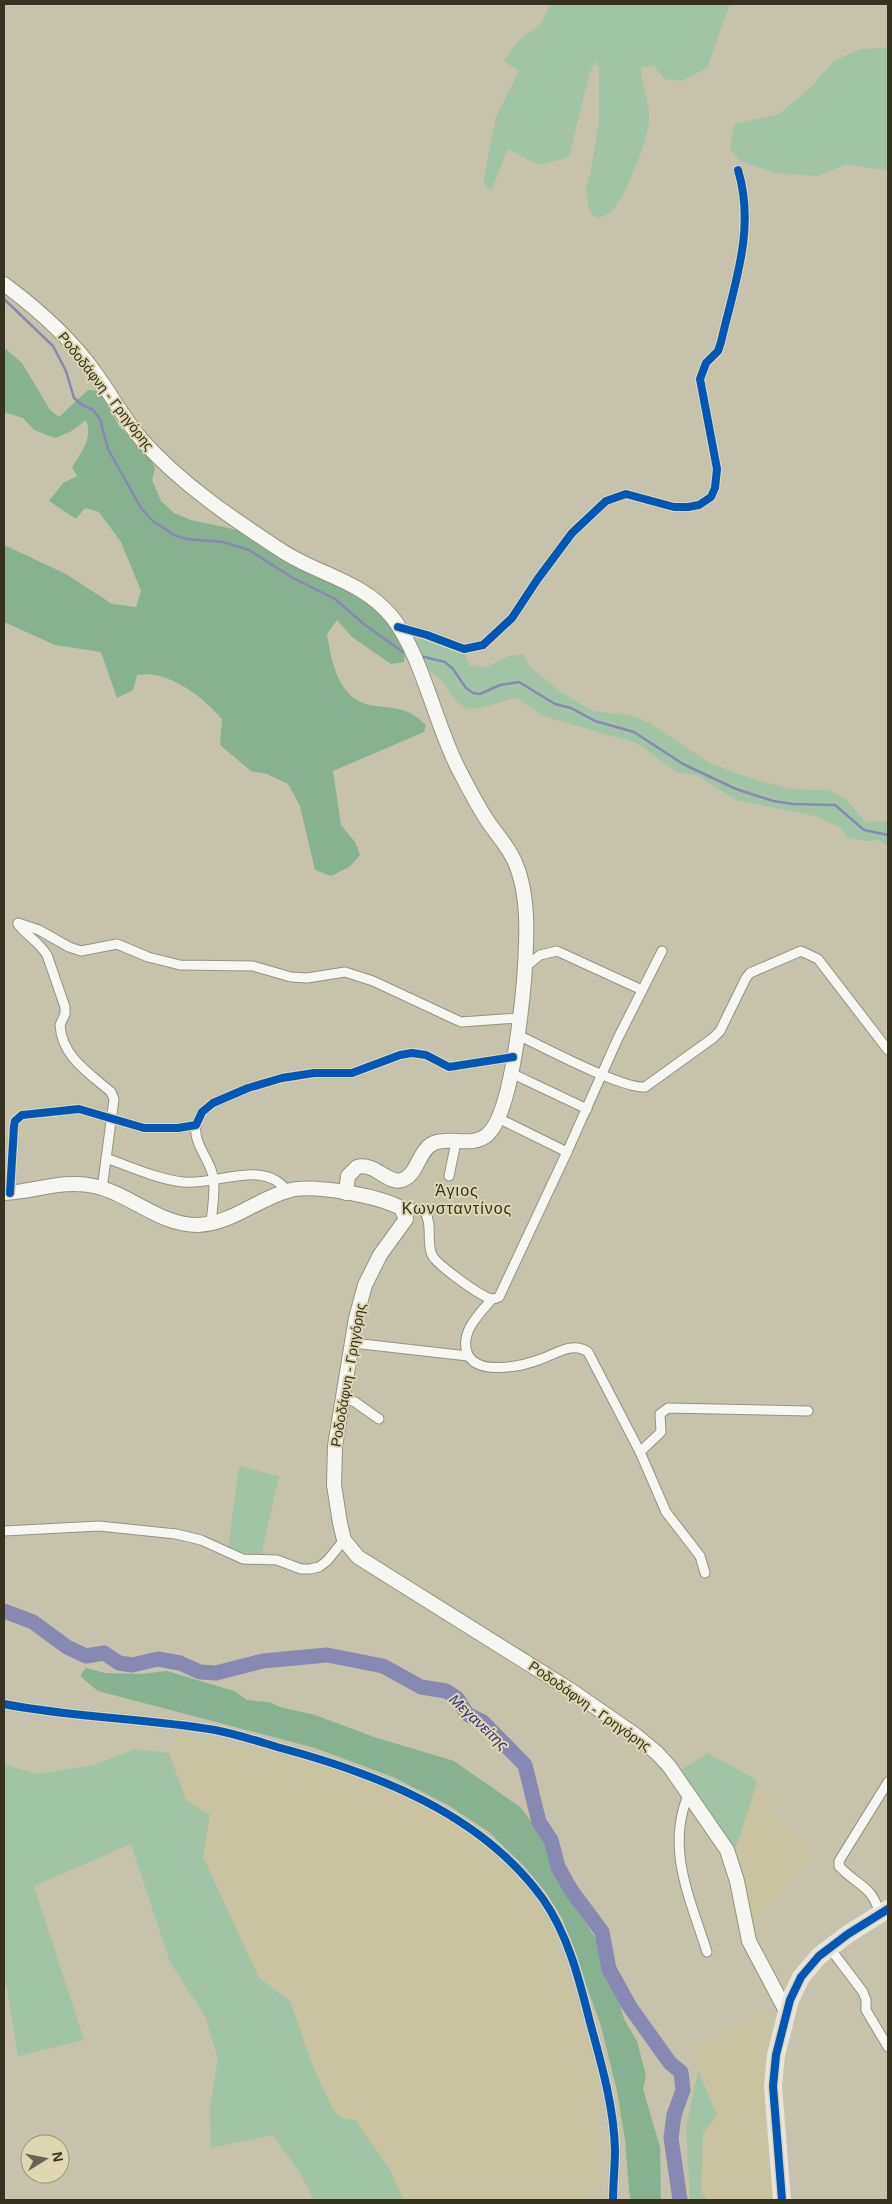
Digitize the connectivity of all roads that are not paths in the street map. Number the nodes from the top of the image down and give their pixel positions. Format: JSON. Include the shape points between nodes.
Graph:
{"nodes":[{"id":1,"x":738,"y":170,"type":"dead end"},
{"id":2,"x":4,"y":284,"type":"edge"},
{"id":3,"x":398,"y":627,"type":"junction"},
{"id":4,"x":662,"y":952,"type":"dead end"},
{"id":5,"x":524,"y":968,"type":"junction"},
{"id":6,"x":642,"y":990,"type":"junction"},
{"id":7,"x":518,"y":1018,"type":"junction"},
{"id":8,"x":516,"y":1034,"type":"junction"},
{"id":9,"x":888,"y":1050,"type":"edge"},
{"id":10,"x":513,"y":1057,"type":"junction"},
{"id":11,"x":511,"y":1073,"type":"junction"},
{"id":12,"x":602,"y":1074,"type":"junction"},
{"id":13,"x":587,"y":1109,"type":"junction"},
{"id":14,"x":112,"y":1119,"type":"junction"},
{"id":15,"x":500,"y":1119,"type":"junction"},
{"id":16,"x":196,"y":1125,"type":"junction"},
{"id":17,"x":456,"y":1142,"type":"junction"},
{"id":18,"x":567,"y":1152,"type":"junction"},
{"id":19,"x":106,"y":1158,"type":"junction"},
{"id":20,"x":449,"y":1176,"type":"dead end"},
{"id":21,"x":214,"y":1179,"type":"junction"},
{"id":22,"x":102,"y":1188,"type":"junction"},
{"id":23,"x":287,"y":1191,"type":"junction"},
{"id":24,"x":7,"y":1193,"type":"edge"},
{"id":25,"x":346,"y":1193,"type":"junction"},
{"id":26,"x":402,"y":1208,"type":"junction"},
{"id":27,"x":211,"y":1224,"type":"junction"},
{"id":28,"x":492,"y":1299,"type":"junction"},
{"id":29,"x":352,"y":1343,"type":"junction"},
{"id":30,"x":468,"y":1356,"type":"junction"},
{"id":31,"x":342,"y":1397,"type":"junction"},
{"id":32,"x":808,"y":1411,"type":"dead end"},
{"id":33,"x":379,"y":1419,"type":"dead end"},
{"id":34,"x":640,"y":1452,"type":"junction"},
{"id":35,"x":4,"y":1531,"type":"edge"},
{"id":36,"x":344,"y":1540,"type":"junction"},
{"id":37,"x":705,"y":1573,"type":"dead end"},
{"id":38,"x":4,"y":1704,"type":"edge"},
{"id":39,"x":888,"y":1782,"type":"edge"},
{"id":40,"x":688,"y":1793,"type":"junction"},
{"id":41,"x":884,"y":1912,"type":"edge"},
{"id":42,"x":829,"y":1947,"type":"junction"},
{"id":43,"x":707,"y":1952,"type":"dead end"},
{"id":44,"x":786,"y":2010,"type":"junction"},
{"id":45,"x":888,"y":2046,"type":"edge"},
{"id":46,"x":613,"y":2200,"type":"edge"},
{"id":47,"x":782,"y":2200,"type":"edge"}],
"edges":[{"from":1,"to":3,"type":"street","via":[[745,198],[746,234],[721,342],[718,351],[701,370],[700,379],[718,469],[711,497],[699,505],[688,507],[674,507],[626,494],[606,501],[572,533],[512,618],[483,646],[464,649]]},
{"from":2,"to":3,"type":"main road","name":"Ροδοδάφνη - Γρηγόρης","via":[[64,334],[98,376],[124,419],[159,458],[221,509],[284,552],[359,588],[382,607]]},
{"from":3,"to":5,"type":"main road","name":"Ροδοδάφνη - Γρηγόρης","via":[[459,770],[519,872],[525,920]]},
{"from":4,"to":6,"type":"street"},
{"from":5,"to":6,"type":"street","via":[[540,955],[557,952]]},
{"from":5,"to":7,"type":"main road","name":"Ροδοδάφνη - Γρηγόρης"},
{"from":6,"to":12,"type":"street"},
{"from":7,"to":8,"type":"main road","name":"Ροδοδάφνη - Γρηγόρης"},
{"from":7,"to":14,"type":"street","via":[[461,1022],[373,981],[344,972],[307,978],[253,966],[180,965],[148,957],[118,944],[81,951],[39,930],[18,924],[47,955],[65,1007],[60,1025],[63,1040],[73,1060],[111,1092],[114,1099]]},
{"from":8,"to":10,"type":"main road","name":"Ροδοδάφνη - Γρηγόρης"},
{"from":8,"to":12,"type":"street"},
{"from":9,"to":12,"type":"street","via":[[818,959],[801,951],[750,973],[720,1031],[650,1085],[633,1087]]},
{"from":10,"to":11,"type":"main road","name":"Ροδοδάφνη - Γρηγόρης"},
{"from":10,"to":16,"type":"street","via":[[448,1067],[412,1053],[352,1073],[314,1073],[282,1078],[213,1103],[202,1112]]},
{"from":11,"to":13,"type":"street"},
{"from":11,"to":15,"type":"main road","name":"Ροδοδάφνη - Γρηγόρης"},
{"from":12,"to":13,"type":"street"},
{"from":13,"to":18,"type":"street"},
{"from":14,"to":16,"type":"street","via":[[153,1128]]},
{"from":14,"to":19,"type":"street"},
{"from":14,"to":24,"type":"street","via":[[79,1109],[19,1117],[14,1126]]},
{"from":15,"to":17,"type":"main road","name":"Ροδοδάφνη - Γρηγόρης","via":[[482,1139]]},
{"from":15,"to":18,"type":"street"},
{"from":16,"to":21,"type":"street","via":[[196,1140]]},
{"from":17,"to":20,"type":"street"},
{"from":17,"to":25,"type":"main road","name":"Ροδοδάφνη - Γρηγόρης","via":[[439,1142],[428,1147],[411,1173],[401,1180],[370,1167],[357,1167],[348,1176]]},
{"from":18,"to":28,"type":"street","via":[[503,1293]]},
{"from":19,"to":21,"type":"street","via":[[177,1181],[192,1183]]},
{"from":19,"to":22,"type":"street"},
{"from":21,"to":23,"type":"street","via":[[269,1176],[280,1181]]},
{"from":21,"to":27,"type":"street"},
{"from":22,"to":24,"type":"main road","via":[[60,1184]]},
{"from":22,"to":27,"type":"main road","via":[[166,1219],[191,1225]]},
{"from":23,"to":25,"type":"main road","via":[[309,1189]]},
{"from":23,"to":27,"type":"main road"},
{"from":25,"to":26,"type":"main road","via":[[380,1199]]},
{"from":26,"to":28,"type":"street","via":[[425,1212],[429,1221],[429,1247],[435,1260]]},
{"from":26,"to":29,"type":"main road","name":"Ροδοδάφνη - Γρηγόρης","via":[[406,1219],[380,1255],[365,1285]]},
{"from":28,"to":30,"type":"street","via":[[467,1334],[465,1346]]},
{"from":29,"to":30,"type":"street"},
{"from":29,"to":31,"type":"main road","name":"Ροδοδάφνη - Γρηγόρης"},
{"from":30,"to":34,"type":"street","via":[[484,1366],[509,1367],[542,1359],[561,1350],[582,1348],[593,1360]]},
{"from":31,"to":33,"type":"street"},
{"from":31,"to":36,"type":"main road","name":"Ροδοδάφνη - Γρηγόρης","via":[[333,1466]]},
{"from":32,"to":34,"type":"street","via":[[668,1408],[660,1414],[661,1432]]},
{"from":34,"to":37,"type":"street","via":[[666,1512],[700,1556]]},
{"from":35,"to":36,"type":"street","via":[[99,1526],[176,1534],[201,1540],[242,1559],[271,1559],[301,1569],[319,1567]]},
{"from":36,"to":40,"type":"main road","name":"Ροδοδάφνη - Γρηγόρης","via":[[358,1557],[564,1686],[634,1734],[669,1766]]},
{"from":38,"to":46,"type":"street","via":[[37,1711],[216,1730],[306,1754],[422,1800],[493,1844],[543,1900],[576,1971],[609,2102],[615,2150]]},
{"from":39,"to":41,"type":"street","via":[[839,1866],[873,1894]]},
{"from":40,"to":43,"type":"street","via":[[679,1819],[679,1862]]},
{"from":40,"to":44,"type":"main road","name":"Ροδοδάφνη - Γρηγόρης","via":[[727,1850],[737,1881],[746,1934]]},
{"from":41,"to":42,"type":"main road"},
{"from":42,"to":44,"type":"main road","via":[[801,1977]]},
{"from":42,"to":45,"type":"street","via":[[863,1992],[866,2010]]},
{"from":44,"to":47,"type":"main road","via":[[773,2086]]}]}
